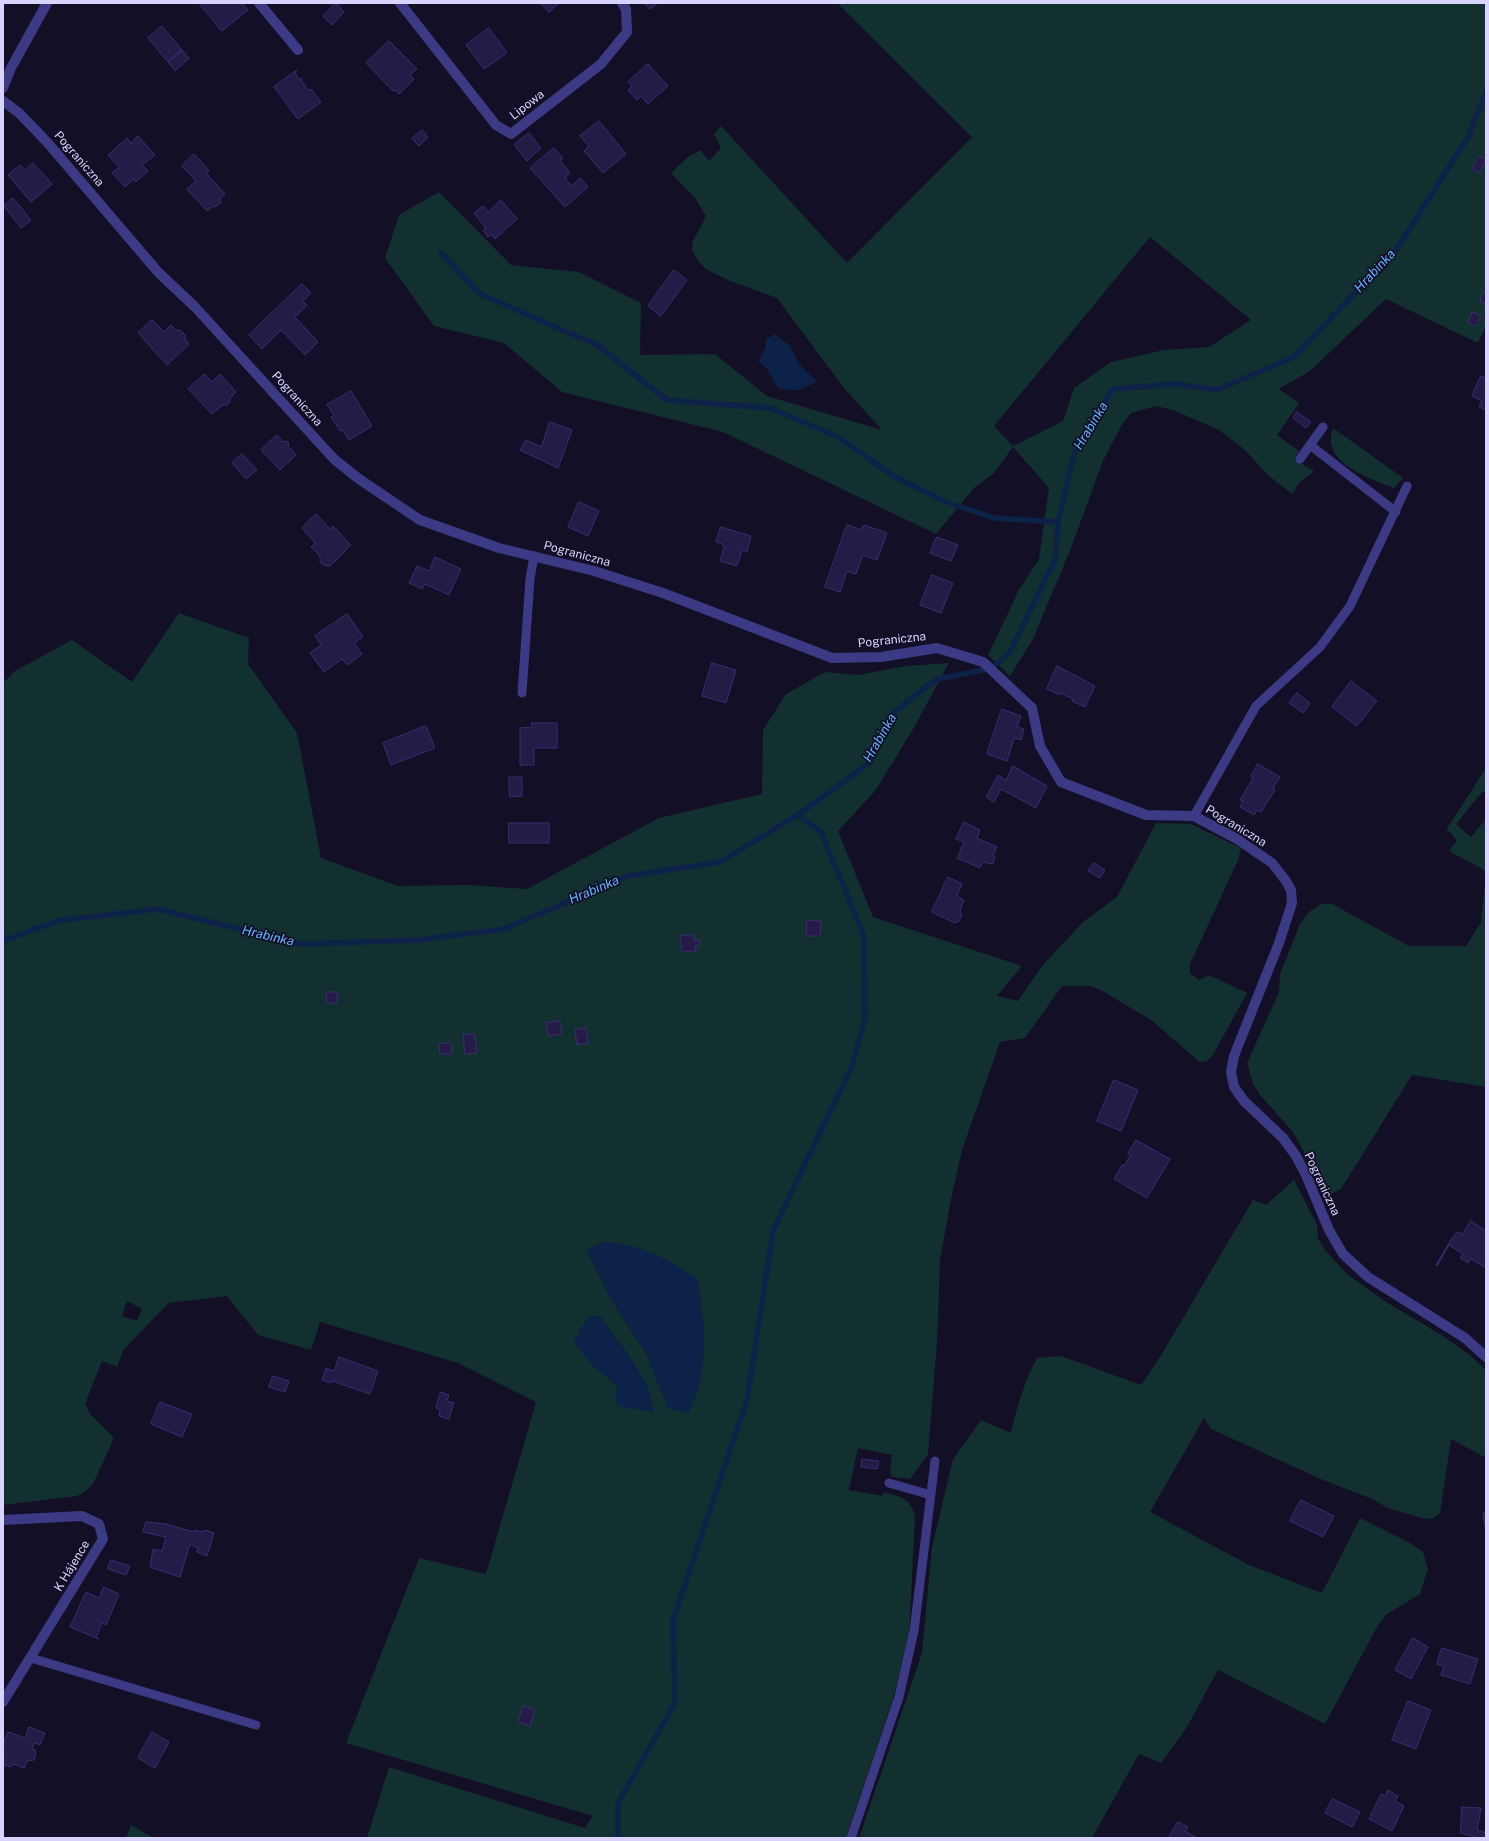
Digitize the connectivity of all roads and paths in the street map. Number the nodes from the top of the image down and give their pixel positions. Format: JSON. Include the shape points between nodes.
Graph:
{"nodes":[{"id":1,"x":46,"y":3,"type":"edge"},
{"id":2,"x":259,"y":3,"type":"edge"},
{"id":3,"x":400,"y":3,"type":"edge"},
{"id":4,"x":622,"y":3,"type":"edge"},
{"id":5,"x":298,"y":50,"type":"dead end"},
{"id":6,"x":3,"y":88,"type":"edge"},
{"id":7,"x":3,"y":101,"type":"edge"},
{"id":8,"x":1323,"y":427,"type":"dead end"},
{"id":9,"x":1310,"y":445,"type":"junction"},
{"id":10,"x":1300,"y":459,"type":"dead end"},
{"id":11,"x":1407,"y":486,"type":"dead end"},
{"id":12,"x":1396,"y":512,"type":"junction"},
{"id":13,"x":534,"y":556,"type":"junction"},
{"id":14,"x":522,"y":693,"type":"dead end"},
{"id":15,"x":1194,"y":816,"type":"junction"},
{"id":16,"x":1486,"y":1358,"type":"edge"},
{"id":17,"x":935,"y":1461,"type":"dead end"},
{"id":18,"x":889,"y":1483,"type":"dead end"},
{"id":19,"x":931,"y":1495,"type":"junction"},
{"id":20,"x":3,"y":1520,"type":"edge"},
{"id":21,"x":31,"y":1658,"type":"junction"},
{"id":22,"x":3,"y":1702,"type":"edge"},
{"id":23,"x":256,"y":1725,"type":"dead end"},
{"id":24,"x":851,"y":1838,"type":"edge"}],
"edges":[{"from":1,"to":6,"type":"street"},
{"from":2,"to":5,"type":"street"},
{"from":3,"to":4,"type":"street","name":"Lipowa","via":[[496,125],[511,134],[601,64],[627,32],[626,9]]},
{"from":7,"to":13,"type":"street","name":"Pograniczna","via":[[48,142],[158,272],[196,308],[334,459],[420,520],[499,548]]},
{"from":8,"to":9,"type":"lane"},
{"from":9,"to":10,"type":"lane"},
{"from":9,"to":12,"type":"lane"},
{"from":11,"to":12,"type":"lane"},
{"from":12,"to":15,"type":"lane","via":[[1350,606],[1320,647],[1256,706]]},
{"from":13,"to":14,"type":"lane"},
{"from":13,"to":15,"type":"street","name":"Pograniczna","via":[[594,571],[663,593],[832,658],[881,657],[938,648],[983,662],[1032,708],[1040,746],[1061,782],[1146,815]]},
{"from":15,"to":16,"type":"street","name":"Pograniczna","via":[[1237,839],[1272,863],[1291,890],[1292,904],[1279,943],[1234,1056],[1234,1087],[1244,1101],[1283,1138],[1296,1156],[1329,1230],[1343,1254],[1368,1277],[1465,1338]]},
{"from":17,"to":19,"type":"lane"},
{"from":18,"to":19,"type":"lane"},
{"from":19,"to":24,"type":"lane","via":[[914,1630],[899,1697]]},
{"from":20,"to":21,"type":"street","name":"K Hájence","via":[[82,1516],[99,1524],[103,1539]]},
{"from":21,"to":22,"type":"street","name":"K Hájence"},
{"from":21,"to":23,"type":"lane"}]}
